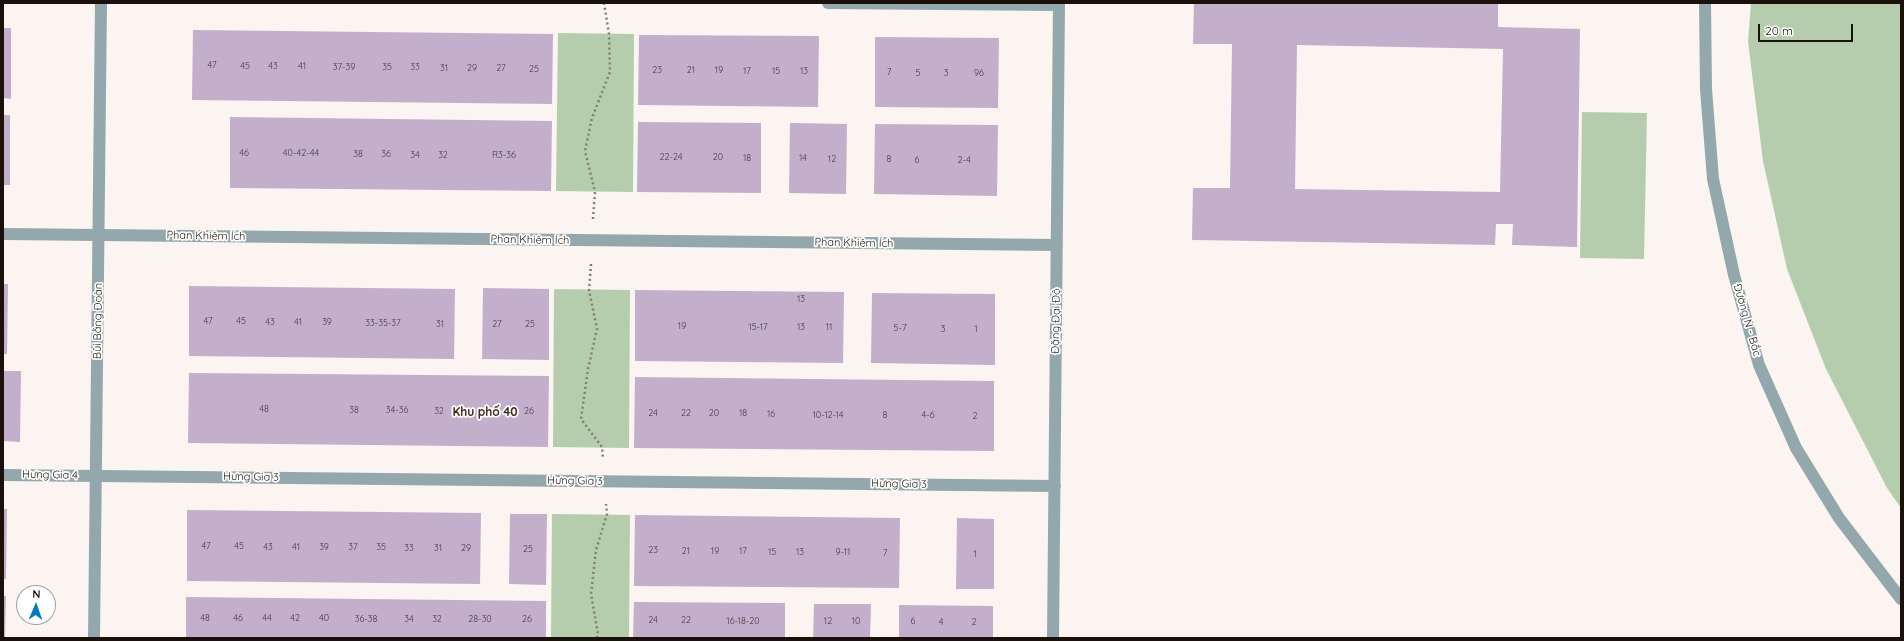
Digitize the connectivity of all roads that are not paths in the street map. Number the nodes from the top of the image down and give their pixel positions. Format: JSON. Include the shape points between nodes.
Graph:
{"nodes":[{"id":1,"x":101,"y":3,"type":"edge"},
{"id":2,"x":828,"y":3,"type":"edge"},
{"id":3,"x":1705,"y":3,"type":"edge"},
{"id":4,"x":1060,"y":4,"type":"edge"},
{"id":5,"x":3,"y":234,"type":"edge"},
{"id":6,"x":98,"y":235,"type":"junction"},
{"id":7,"x":1057,"y":245,"type":"junction"},
{"id":8,"x":3,"y":475,"type":"edge"},
{"id":9,"x":96,"y":476,"type":"junction"},
{"id":10,"x":1055,"y":486,"type":"junction"},
{"id":11,"x":1901,"y":599,"type":"edge"},
{"id":12,"x":94,"y":638,"type":"edge"},
{"id":13,"x":1053,"y":638,"type":"edge"}],
"edges":[{"from":1,"to":6,"type":"street","name":"Bùi Bằng Đoàn"},
{"from":2,"to":4,"type":"street"},
{"from":3,"to":11,"type":"street","name":"Đường N - Bắc","via":[[1706,89],[1712,179],[1759,365],[1796,448],[1838,518]]},
{"from":4,"to":7,"type":"street","name":"Đặng Đại Độ"},
{"from":5,"to":6,"type":"street","name":"Phan Khiêm Ích"},
{"from":6,"to":7,"type":"street","name":"Phan Khiêm Ích"},
{"from":6,"to":9,"type":"street","name":"Bùi Bằng Đoàn"},
{"from":7,"to":10,"type":"street","name":"Đặng Đại Độ"},
{"from":8,"to":9,"type":"street","name":"Hưng Gia 4"},
{"from":9,"to":10,"type":"street","name":"Hưng Gia 3"},
{"from":9,"to":12,"type":"street","name":"Bùi Bằng Đoàn"},
{"from":10,"to":13,"type":"street","name":"Đặng Đại Độ"}]}
